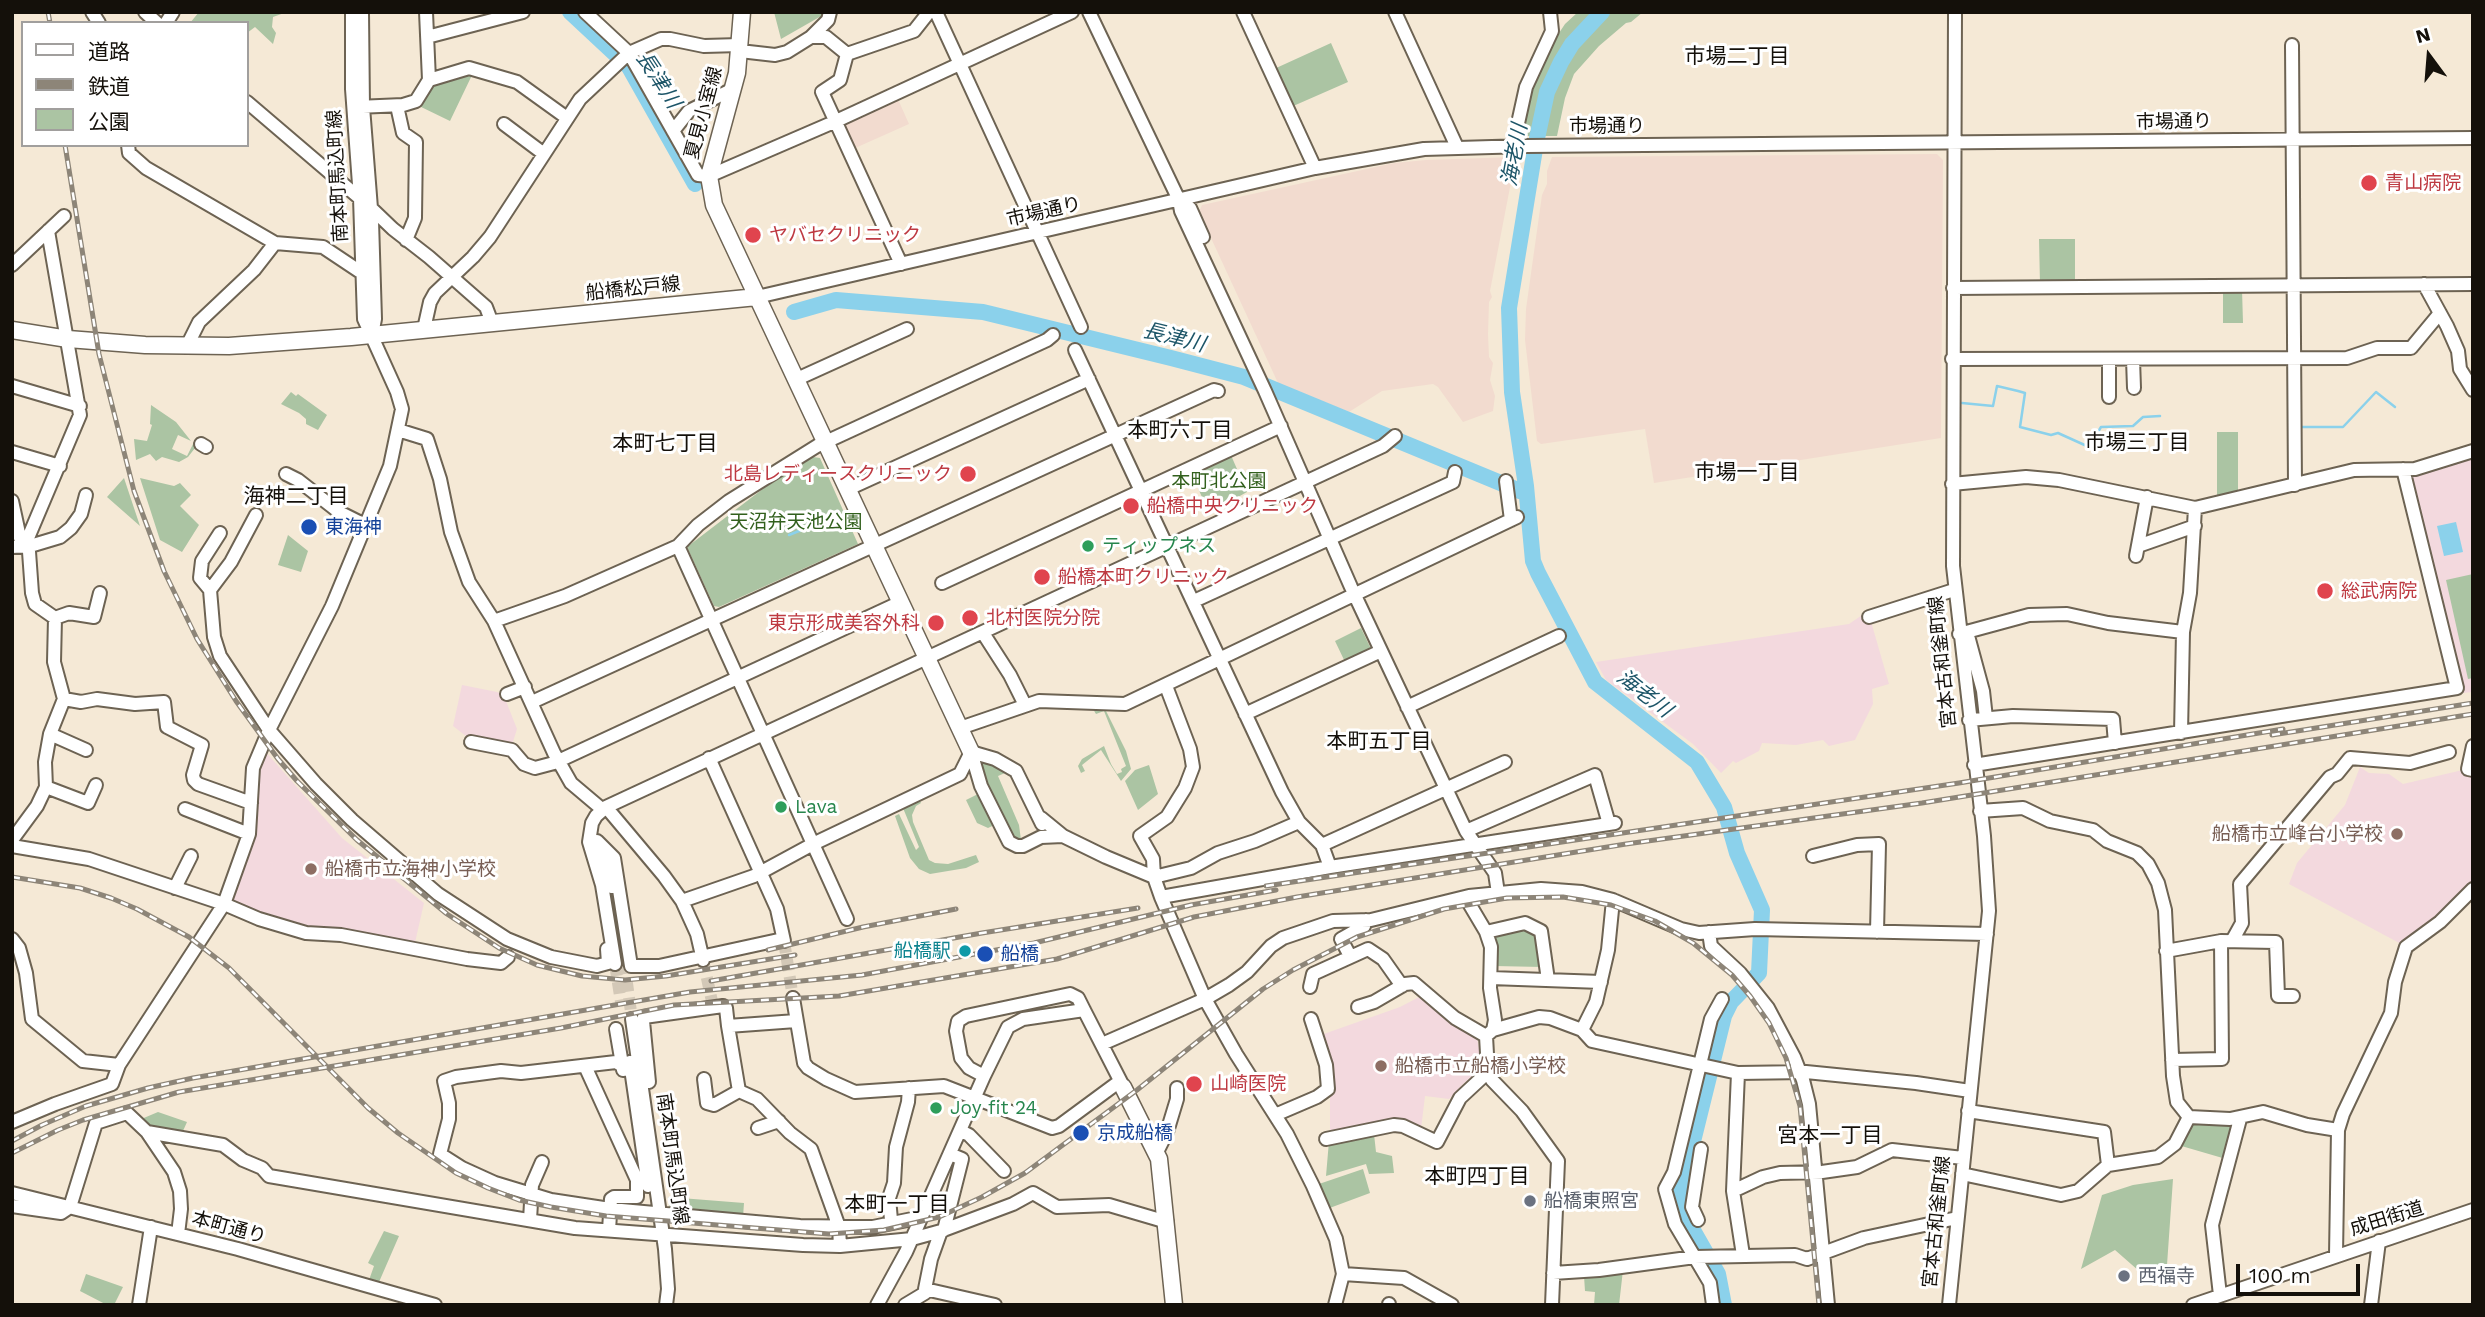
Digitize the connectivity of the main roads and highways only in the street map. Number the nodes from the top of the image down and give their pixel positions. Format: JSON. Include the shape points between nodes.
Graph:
{"nodes":[{"id":1,"x":742,"y":12,"type":"edge"},
{"id":2,"x":757,"y":297,"type":"junction"},
{"id":3,"x":12,"y":330,"type":"edge"},
{"id":4,"x":971,"y":752,"type":"road end"},
{"id":5,"x":1122,"y":1084,"type":"road end"},
{"id":6,"x":1174,"y":1305,"type":"edge"}],
"edges":[{"from":1,"to":2,"type":"main road","name":"夏見小室線","via":[[733,89],[703,178]]},
{"from":2,"to":3,"type":"main road","name":"船橋松戸線","via":[[257,344],[187,346],[68,339]]},
{"from":2,"to":4,"type":"main road"},
{"from":5,"to":6,"type":"main road","via":[[1157,1152]]}]}
